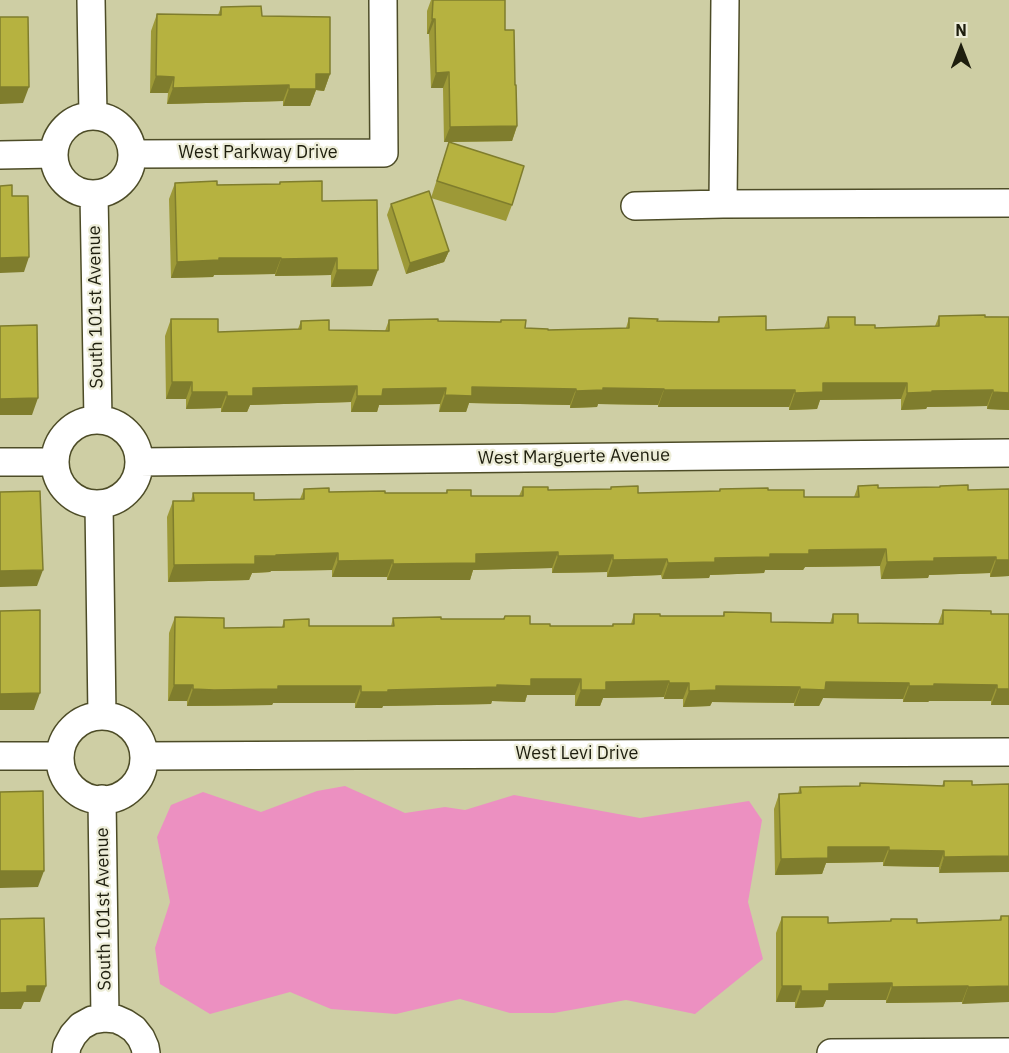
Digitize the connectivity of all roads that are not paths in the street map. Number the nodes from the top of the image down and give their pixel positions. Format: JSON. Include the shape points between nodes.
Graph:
{"nodes":[{"id":1,"x":91,"y":0,"type":"edge"},
{"id":2,"x":383,"y":0,"type":"edge"},
{"id":3,"x":725,"y":0,"type":"edge"},
{"id":4,"x":93,"y":116,"type":"junction"},
{"id":5,"x":54,"y":154,"type":"junction"},
{"id":6,"x":132,"y":154,"type":"junction"},
{"id":7,"x":0,"y":155,"type":"edge"},
{"id":8,"x":94,"y":194,"type":"junction"},
{"id":9,"x":1009,"y":202,"type":"edge"},
{"id":10,"x":723,"y":204,"type":"junction"},
{"id":11,"x":635,"y":206,"type":"dead end"},
{"id":12,"x":98,"y":420,"type":"junction"},
{"id":13,"x":1009,"y":453,"type":"edge"},
{"id":14,"x":0,"y":462,"type":"edge"},
{"id":15,"x":55,"y":462,"type":"junction"},
{"id":16,"x":139,"y":462,"type":"junction"},
{"id":17,"x":99,"y":504,"type":"junction"},
{"id":18,"x":102,"y":716,"type":"junction"},
{"id":19,"x":1009,"y":752,"type":"edge"},
{"id":20,"x":0,"y":756,"type":"edge"},
{"id":21,"x":60,"y":756,"type":"junction"},
{"id":22,"x":144,"y":756,"type":"junction"},
{"id":23,"x":102,"y":800,"type":"junction"},
{"id":24,"x":105,"y":1018,"type":"junction"},
{"id":25,"x":1009,"y":1052,"type":"edge"},
{"id":26,"x":66,"y":1053,"type":"edge"},
{"id":27,"x":146,"y":1053,"type":"edge"},
{"id":28,"x":831,"y":1053,"type":"edge"}],
"edges":[{"from":1,"to":4,"type":"street"},
{"from":2,"to":6,"type":"street","name":"West Parkway Drive","via":[[384,153]]},
{"from":3,"to":10,"type":"street"},
{"from":4,"to":5,"type":"street","via":[[69,124],[61,132]]},
{"from":4,"to":6,"type":"street","via":[[103,117],[124,130]]},
{"from":5,"to":7,"type":"street"},
{"from":5,"to":8,"type":"street","via":[[55,166],[68,186]]},
{"from":6,"to":8,"type":"street","via":[[125,178],[116,187]]},
{"from":8,"to":12,"type":"street","name":"South 101st Avenue"},
{"from":9,"to":10,"type":"street"},
{"from":10,"to":11,"type":"street"},
{"from":12,"to":15,"type":"street","via":[[70,429],[58,445]]},
{"from":12,"to":16,"type":"street","via":[[127,433],[134,442]]},
{"from":13,"to":16,"type":"street","name":"West Marguerte Avenue"},
{"from":14,"to":15,"type":"street"},
{"from":15,"to":17,"type":"street","via":[[61,485],[68,494]]},
{"from":16,"to":17,"type":"street","via":[[128,491],[120,498]]},
{"from":17,"to":18,"type":"street"},
{"from":18,"to":21,"type":"street","via":[[84,720],[70,731]]},
{"from":18,"to":22,"type":"street","via":[[126,723],[136,732]]},
{"from":19,"to":22,"type":"street","name":"West Levi Drive"},
{"from":20,"to":21,"type":"street"},
{"from":21,"to":23,"type":"street","via":[[67,782],[77,791]]},
{"from":22,"to":23,"type":"street","via":[[143,769],[128,791]]},
{"from":23,"to":24,"type":"street","name":"South 101st Avenue"},
{"from":24,"to":26,"type":"street","via":[[81,1026]]},
{"from":24,"to":27,"type":"street","via":[[134,1029]]},
{"from":25,"to":28,"type":"street"}]}
